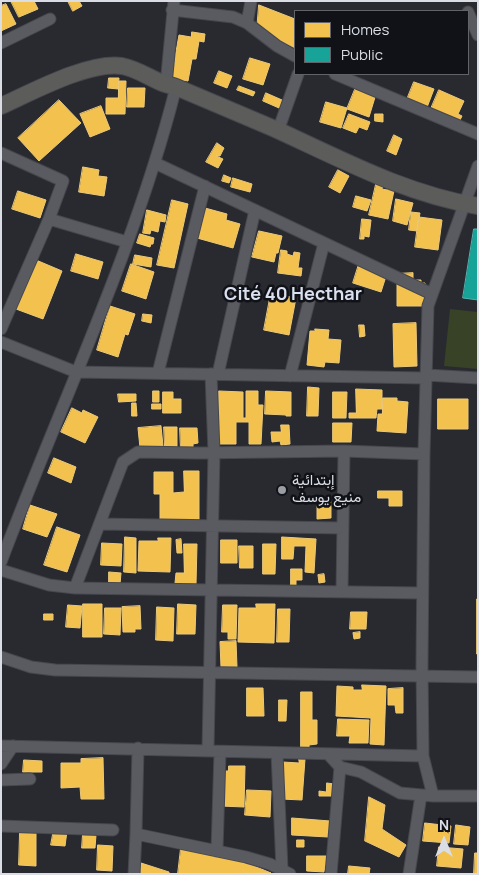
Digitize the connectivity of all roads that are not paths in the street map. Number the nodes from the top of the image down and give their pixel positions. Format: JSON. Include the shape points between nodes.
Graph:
{"nodes":[{"id":1,"x":251,"y":1,"type":"edge"},
{"id":2,"x":173,"y":6,"type":"edge"},
{"id":3,"x":469,"y":13,"type":"edge"},
{"id":4,"x":50,"y":18,"type":"dead end"},
{"id":5,"x":247,"y":23,"type":"junction"},
{"id":6,"x":478,"y":35,"type":"edge"},
{"id":7,"x":1,"y":43,"type":"edge"},
{"id":8,"x":294,"y":55,"type":"edge"},
{"id":9,"x":298,"y":75,"type":"edge"},
{"id":10,"x":337,"y":75,"type":"edge"},
{"id":11,"x":171,"y":86,"type":"junction"},
{"id":12,"x":1,"y":106,"type":"edge"},
{"id":13,"x":278,"y":131,"type":"junction"},
{"id":14,"x":478,"y":134,"type":"edge"},
{"id":15,"x":1,"y":153,"type":"edge"},
{"id":16,"x":155,"y":163,"type":"junction"},
{"id":17,"x":478,"y":166,"type":"edge"},
{"id":18,"x":204,"y":186,"type":"junction"},
{"id":19,"x":471,"y":205,"type":"edge"},
{"id":20,"x":255,"y":210,"type":"junction"},
{"id":21,"x":49,"y":219,"type":"junction"},
{"id":22,"x":127,"y":242,"type":"junction"},
{"id":23,"x":324,"y":242,"type":"junction"},
{"id":24,"x":432,"y":294,"type":"junction"},
{"id":25,"x":1,"y":329,"type":"edge"},
{"id":26,"x":1,"y":342,"type":"edge"},
{"id":27,"x":76,"y":372,"type":"junction"},
{"id":28,"x":158,"y":373,"type":"junction"},
{"id":29,"x":215,"y":374,"type":"junction"},
{"id":30,"x":290,"y":376,"type":"junction"},
{"id":31,"x":426,"y":377,"type":"junction"},
{"id":32,"x":478,"y":378,"type":"edge"},
{"id":33,"x":344,"y":451,"type":"junction"},
{"id":34,"x":214,"y":452,"type":"junction"},
{"id":35,"x":424,"y":454,"type":"junction"},
{"id":36,"x":100,"y":524,"type":"junction"},
{"id":37,"x":212,"y":526,"type":"junction"},
{"id":38,"x":343,"y":528,"type":"junction"},
{"id":39,"x":1,"y":562,"type":"edge"},
{"id":40,"x":1,"y":570,"type":"edge"},
{"id":41,"x":74,"y":588,"type":"junction"},
{"id":42,"x":211,"y":590,"type":"junction"},
{"id":43,"x":342,"y":592,"type":"junction"},
{"id":44,"x":422,"y":593,"type":"junction"},
{"id":45,"x":1,"y":657,"type":"edge"},
{"id":46,"x":208,"y":673,"type":"junction"},
{"id":47,"x":422,"y":676,"type":"junction"},
{"id":48,"x":478,"y":677,"type":"edge"},
{"id":49,"x":7,"y":746,"type":"edge"},
{"id":50,"x":138,"y":748,"type":"junction"},
{"id":51,"x":208,"y":750,"type":"junction"},
{"id":52,"x":220,"y":752,"type":"junction"},
{"id":53,"x":277,"y":753,"type":"junction"},
{"id":54,"x":1,"y":754,"type":"edge"},
{"id":55,"x":329,"y":754,"type":"junction"},
{"id":56,"x":423,"y":756,"type":"junction"},
{"id":57,"x":1,"y":764,"type":"edge"},
{"id":58,"x":340,"y":767,"type":"junction"},
{"id":59,"x":30,"y":779,"type":"dead end"},
{"id":60,"x":1,"y":780,"type":"edge"},
{"id":61,"x":421,"y":795,"type":"junction"},
{"id":62,"x":434,"y":796,"type":"junction"},
{"id":63,"x":478,"y":796,"type":"edge"},
{"id":64,"x":1,"y":826,"type":"edge"},
{"id":65,"x":113,"y":830,"type":"dead end"},
{"id":66,"x":136,"y":834,"type":"junction"},
{"id":67,"x":217,"y":851,"type":"junction"},
{"id":68,"x":286,"y":871,"type":"edge"},
{"id":69,"x":134,"y":874,"type":"edge"},
{"id":70,"x":331,"y":874,"type":"edge"},
{"id":71,"x":409,"y":874,"type":"edge"}],
"edges":[{"from":1,"to":5,"type":"street"},
{"from":2,"to":5,"type":"street"},
{"from":2,"to":11,"type":"street"},
{"from":3,"to":6,"type":"street"},
{"from":4,"to":7,"type":"street"},
{"from":5,"to":8,"type":"street"},
{"from":9,"to":13,"type":"street"},
{"from":10,"to":14,"type":"street"},
{"from":11,"to":12,"type":"main road","via":[[121,66],[96,67]]},
{"from":11,"to":13,"type":"main road"},
{"from":11,"to":16,"type":"street"},
{"from":13,"to":19,"type":"main road","via":[[402,186]]},
{"from":15,"to":21,"type":"street","via":[[63,181]]},
{"from":16,"to":18,"type":"street"},
{"from":16,"to":22,"type":"street"},
{"from":17,"to":19,"type":"street"},
{"from":18,"to":20,"type":"street"},
{"from":18,"to":28,"type":"street"},
{"from":19,"to":24,"type":"street"},
{"from":20,"to":23,"type":"street"},
{"from":20,"to":29,"type":"street"},
{"from":21,"to":22,"type":"street"},
{"from":21,"to":25,"type":"street"},
{"from":22,"to":27,"type":"street"},
{"from":23,"to":24,"type":"street"},
{"from":23,"to":30,"type":"street"},
{"from":24,"to":31,"type":"street","via":[[428,306]]},
{"from":26,"to":27,"type":"street"},
{"from":27,"to":28,"type":"street"},
{"from":27,"to":39,"type":"street"},
{"from":28,"to":29,"type":"street"},
{"from":29,"to":30,"type":"street"},
{"from":29,"to":34,"type":"street"},
{"from":30,"to":31,"type":"street"},
{"from":31,"to":32,"type":"street"},
{"from":31,"to":35,"type":"street"},
{"from":33,"to":34,"type":"street"},
{"from":33,"to":35,"type":"street"},
{"from":33,"to":38,"type":"street"},
{"from":34,"to":36,"type":"street","via":[[138,452],[131,455],[123,462]]},
{"from":34,"to":37,"type":"street"},
{"from":35,"to":44,"type":"street"},
{"from":36,"to":37,"type":"street"},
{"from":36,"to":41,"type":"street"},
{"from":37,"to":38,"type":"street"},
{"from":37,"to":42,"type":"street"},
{"from":38,"to":43,"type":"street"},
{"from":40,"to":41,"type":"street","via":[[49,585]]},
{"from":41,"to":42,"type":"street"},
{"from":42,"to":43,"type":"street"},
{"from":42,"to":46,"type":"street"},
{"from":43,"to":44,"type":"street"},
{"from":44,"to":47,"type":"street"},
{"from":45,"to":46,"type":"street","via":[[31,667],[54,670]]},
{"from":46,"to":47,"type":"street"},
{"from":46,"to":51,"type":"street"},
{"from":47,"to":48,"type":"street"},
{"from":47,"to":56,"type":"street"},
{"from":49,"to":50,"type":"street"},
{"from":49,"to":54,"type":"street"},
{"from":49,"to":57,"type":"street"},
{"from":50,"to":51,"type":"street"},
{"from":50,"to":66,"type":"street"},
{"from":51,"to":52,"type":"street"},
{"from":52,"to":53,"type":"street"},
{"from":52,"to":67,"type":"street"},
{"from":53,"to":55,"type":"street"},
{"from":53,"to":68,"type":"street"},
{"from":55,"to":56,"type":"street"},
{"from":55,"to":58,"type":"street"},
{"from":56,"to":62,"type":"street"},
{"from":58,"to":61,"type":"street","via":[[361,772],[400,793]]},
{"from":58,"to":70,"type":"street"},
{"from":59,"to":60,"type":"street"},
{"from":61,"to":62,"type":"street"},
{"from":61,"to":71,"type":"street"},
{"from":62,"to":63,"type":"street"},
{"from":64,"to":65,"type":"street"},
{"from":66,"to":67,"type":"street"},
{"from":66,"to":69,"type":"street"},
{"from":67,"to":68,"type":"street"}]}
